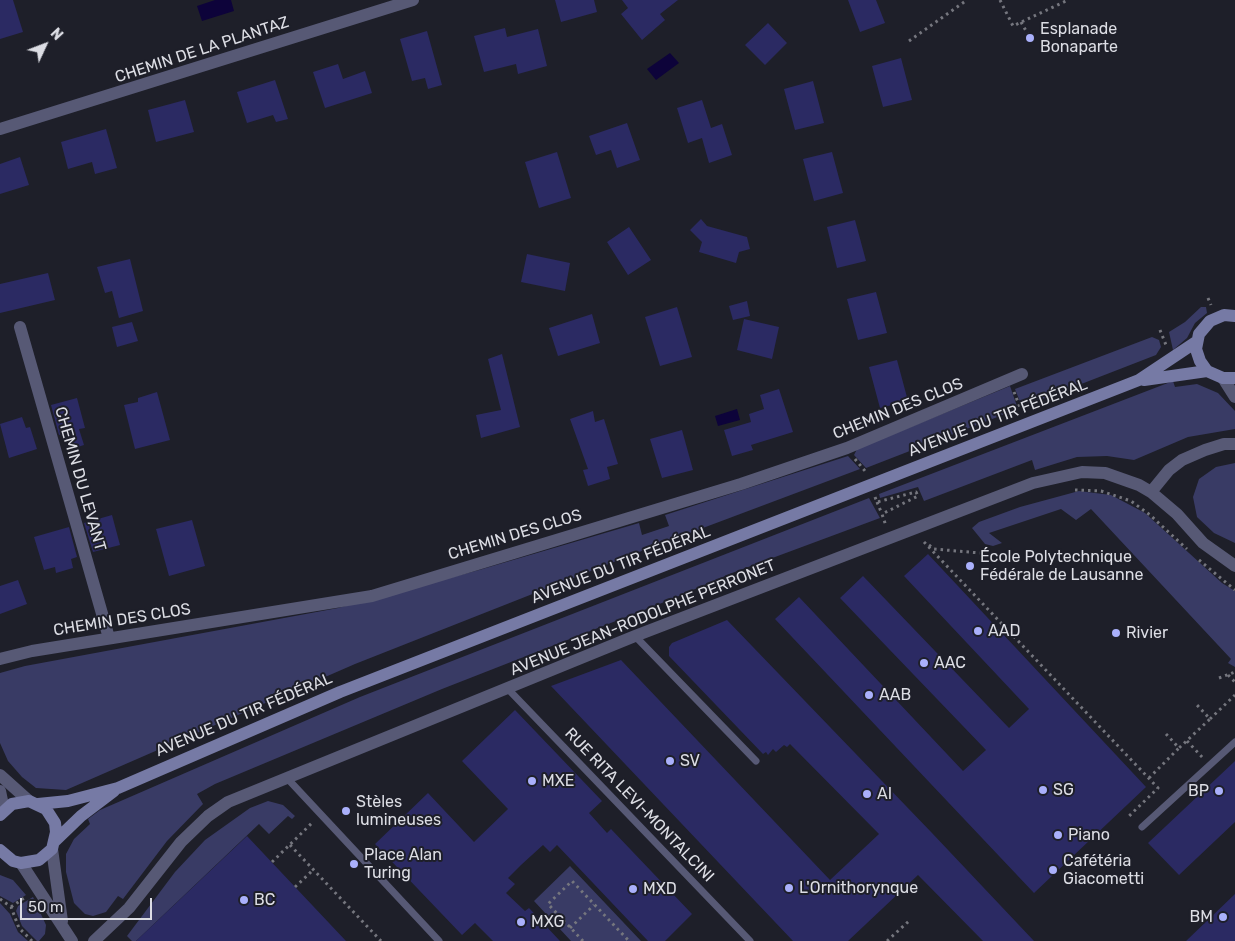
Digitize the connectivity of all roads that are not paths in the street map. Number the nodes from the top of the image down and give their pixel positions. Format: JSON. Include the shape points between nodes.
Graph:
{"nodes":[{"id":1,"x":413,"y":0,"type":"edge"},
{"id":2,"x":0,"y":129,"type":"edge"},
{"id":3,"x":1235,"y":316,"type":"edge"},
{"id":4,"x":20,"y":328,"type":"dead end"},
{"id":5,"x":1196,"y":342,"type":"junction"},
{"id":6,"x":1208,"y":371,"type":"junction"},
{"id":7,"x":1022,"y":374,"type":"dead end"},
{"id":8,"x":1229,"y":378,"type":"edge"},
{"id":9,"x":1139,"y":380,"type":"junction"},
{"id":10,"x":1235,"y":397,"type":"edge"},
{"id":11,"x":1235,"y":444,"type":"edge"},
{"id":12,"x":1152,"y":492,"type":"junction"},
{"id":13,"x":1235,"y":566,"type":"edge"},
{"id":14,"x":635,"y":636,"type":"junction"},
{"id":15,"x":109,"y":638,"type":"junction"},
{"id":16,"x":0,"y":659,"type":"edge"},
{"id":17,"x":508,"y":689,"type":"junction"},
{"id":18,"x":1235,"y":742,"type":"edge"},
{"id":19,"x":756,"y":761,"type":"dead end"},
{"id":20,"x":0,"y":775,"type":"edge"},
{"id":21,"x":286,"y":777,"type":"junction"},
{"id":22,"x":118,"y":788,"type":"junction"},
{"id":23,"x":0,"y":792,"type":"edge"},
{"id":24,"x":34,"y":803,"type":"junction"},
{"id":25,"x":2,"y":812,"type":"edge"},
{"id":26,"x":1142,"y":827,"type":"dead end"},
{"id":27,"x":53,"y":845,"type":"junction"},
{"id":28,"x":0,"y":850,"type":"edge"},
{"id":29,"x":11,"y":862,"type":"edge"},
{"id":30,"x":62,"y":924,"type":"junction"},
{"id":31,"x":72,"y":941,"type":"edge"},
{"id":32,"x":94,"y":941,"type":"edge"},
{"id":33,"x":440,"y":941,"type":"edge"},
{"id":34,"x":750,"y":941,"type":"edge"}],
"edges":[{"from":1,"to":2,"type":"street","name":"CHEMIN DE LA PLANTAZ"},
{"from":3,"to":5,"type":"main road","via":[[1224,315],[1210,321]]},
{"from":4,"to":15,"type":"street","name":"CHEMIN DU LEVANT"},
{"from":5,"to":6,"type":"main road","via":[[1200,361]]},
{"from":5,"to":9,"type":"main road","name":"AVENUE DU TIR FÉDÉRAL"},
{"from":6,"to":8,"type":"main road"},
{"from":6,"to":9,"type":"main road","name":"AVENUE DU TIR FÉDÉRAL"},
{"from":7,"to":15,"type":"street","name":"CHEMIN DES CLOS","via":[[838,451],[741,484],[372,596]]},
{"from":8,"to":10,"type":"street"},
{"from":9,"to":22,"type":"main road","name":"AVENUE DU TIR FÉDÉRAL","via":[[340,692]]},
{"from":11,"to":12,"type":"street","via":[[1205,450],[1182,460],[1169,470]]},
{"from":12,"to":13,"type":"street","name":"AVENUE JEAN-RODOLPHE PERRONET","via":[[1203,543]]},
{"from":12,"to":14,"type":"street","name":"AVENUE JEAN-RODOLPHE PERRONET","via":[[1104,473],[1082,472],[1033,483]]},
{"from":14,"to":17,"type":"street","name":"AVENUE JEAN-RODOLPHE PERRONET"},
{"from":14,"to":19,"type":"lane"},
{"from":15,"to":16,"type":"street","name":"CHEMIN DES CLOS"},
{"from":17,"to":21,"type":"street","name":"AVENUE JEAN-RODOLPHE PERRONET"},
{"from":17,"to":34,"type":"lane","name":"RUE RITA LEVI-MONTALCINI"},
{"from":18,"to":26,"type":"lane"},
{"from":20,"to":24,"type":"street"},
{"from":21,"to":32,"type":"street","name":"AVENUE JEAN-RODOLPHE PERRONET","via":[[228,802],[208,816],[181,842],[129,908]]},
{"from":21,"to":33,"type":"lane"},
{"from":22,"to":24,"type":"main road","name":"AVENUE DU TIR FÉDÉRAL","via":[[68,801]]},
{"from":22,"to":27,"type":"main road","name":"AVENUE DU TIR FÉDÉRAL","via":[[81,816]]},
{"from":23,"to":25,"type":"street"},
{"from":24,"to":25,"type":"main road","name":"AVENUE DU TIR FÉDÉRAL","via":[[12,804]]},
{"from":24,"to":27,"type":"main road","via":[[51,815],[55,823]]},
{"from":27,"to":29,"type":"main road","name":"AVENUE DU TIR FÉDÉRAL","via":[[39,860]]},
{"from":27,"to":30,"type":"street"},
{"from":28,"to":29,"type":"main road"},
{"from":29,"to":30,"type":"street"},
{"from":30,"to":31,"type":"street"}]}
